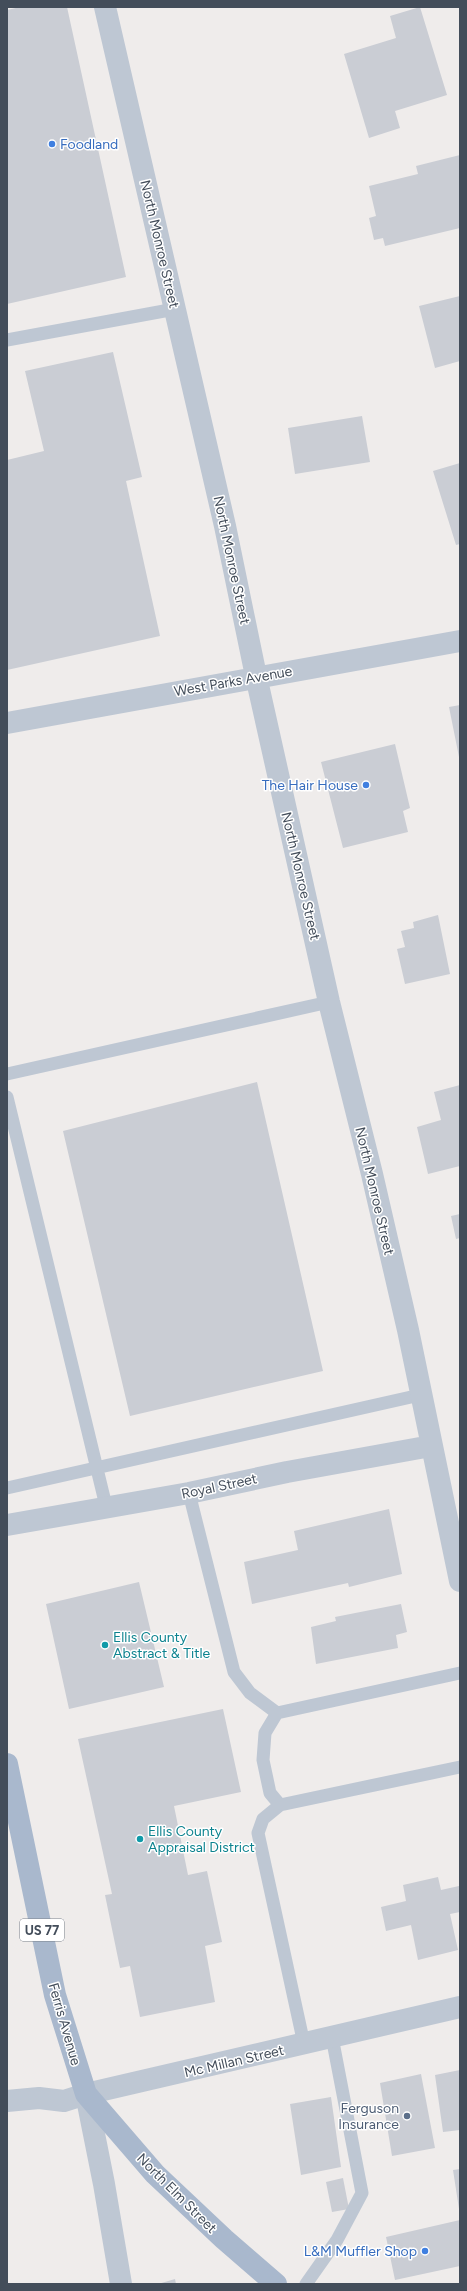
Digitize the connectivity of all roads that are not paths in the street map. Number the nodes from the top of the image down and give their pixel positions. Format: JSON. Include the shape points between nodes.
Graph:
{"nodes":[{"id":1,"x":105,"y":7,"type":"edge"},
{"id":2,"x":175,"y":309,"type":"junction"},
{"id":3,"x":7,"y":340,"type":"edge"},
{"id":4,"x":460,"y":641,"type":"edge"},
{"id":5,"x":256,"y":676,"type":"junction"},
{"id":6,"x":7,"y":723,"type":"edge"},
{"id":7,"x":329,"y":1002,"type":"junction"},
{"id":8,"x":7,"y":1074,"type":"edge"},
{"id":9,"x":7,"y":1097,"type":"edge"},
{"id":10,"x":420,"y":1395,"type":"junction"},
{"id":11,"x":431,"y":1446,"type":"junction"},
{"id":12,"x":97,"y":1469,"type":"junction"},
{"id":13,"x":7,"y":1488,"type":"edge"},
{"id":14,"x":189,"y":1493,"type":"junction"},
{"id":15,"x":106,"y":1506,"type":"junction"},
{"id":16,"x":7,"y":1525,"type":"edge"},
{"id":17,"x":460,"y":1581,"type":"edge"},
{"id":18,"x":460,"y":1673,"type":"edge"},
{"id":19,"x":277,"y":1713,"type":"junction"},
{"id":20,"x":7,"y":1764,"type":"edge"},
{"id":21,"x":460,"y":1768,"type":"edge"},
{"id":22,"x":280,"y":1805,"type":"junction"},
{"id":23,"x":11,"y":1807,"type":"edge"},
{"id":24,"x":460,"y":2007,"type":"edge"},
{"id":25,"x":332,"y":2037,"type":"junction"},
{"id":26,"x":304,"y":2044,"type":"junction"},
{"id":27,"x":86,"y":2094,"type":"junction"},
{"id":28,"x":7,"y":2101,"type":"edge"},
{"id":29,"x":121,"y":2284,"type":"edge"},
{"id":30,"x":276,"y":2284,"type":"edge"},
{"id":31,"x":306,"y":2284,"type":"edge"}],
"edges":[{"from":1,"to":2,"type":"street","name":"North Monroe Street"},
{"from":2,"to":3,"type":"lane"},
{"from":2,"to":5,"type":"street","name":"North Monroe Street","via":[[225,526]]},
{"from":4,"to":5,"type":"street","name":"West Parks Avenue"},
{"from":5,"to":6,"type":"street","name":"West Parks Avenue"},
{"from":5,"to":7,"type":"street","name":"North Monroe Street"},
{"from":7,"to":8,"type":"lane"},
{"from":7,"to":10,"type":"street","name":"North Monroe Street","via":[[372,1174]]},
{"from":9,"to":12,"type":"lane"},
{"from":10,"to":11,"type":"street","name":"North Monroe Street"},
{"from":10,"to":12,"type":"lane"},
{"from":11,"to":14,"type":"street","name":"Royal Street"},
{"from":11,"to":17,"type":"street","name":"North Monroe Street"},
{"from":12,"to":13,"type":"lane"},
{"from":12,"to":15,"type":"lane"},
{"from":14,"to":15,"type":"street","name":"Royal Street"},
{"from":14,"to":19,"type":"lane","via":[[234,1672],[250,1693]]},
{"from":15,"to":16,"type":"street","name":"Royal Street"},
{"from":18,"to":19,"type":"lane"},
{"from":19,"to":22,"type":"lane","via":[[265,1733],[263,1760],[270,1793]]},
{"from":20,"to":23,"type":"main road","name":"Ferris Avenue","number":"US 77"},
{"from":21,"to":22,"type":"lane"},
{"from":22,"to":26,"type":"lane","via":[[263,1819],[258,1833]]},
{"from":23,"to":27,"type":"main road","name":"Ferris Avenue","number":"US 77","via":[[55,1995]]},
{"from":24,"to":25,"type":"street","name":"Mc Millan Street"},
{"from":25,"to":26,"type":"street","name":"Mc Millan Street"},
{"from":25,"to":31,"type":"lane","via":[[362,2193],[337,2240]]},
{"from":26,"to":27,"type":"street","name":"Mc Millan Street"},
{"from":27,"to":28,"type":"street","name":"Mc Millan Street","via":[[64,2101],[39,2098]]},
{"from":27,"to":29,"type":"street","name":"Ferris Avenue"},
{"from":27,"to":30,"type":"main road","name":"North Elm Street","number":"US 77","via":[[155,2174]]}]}
